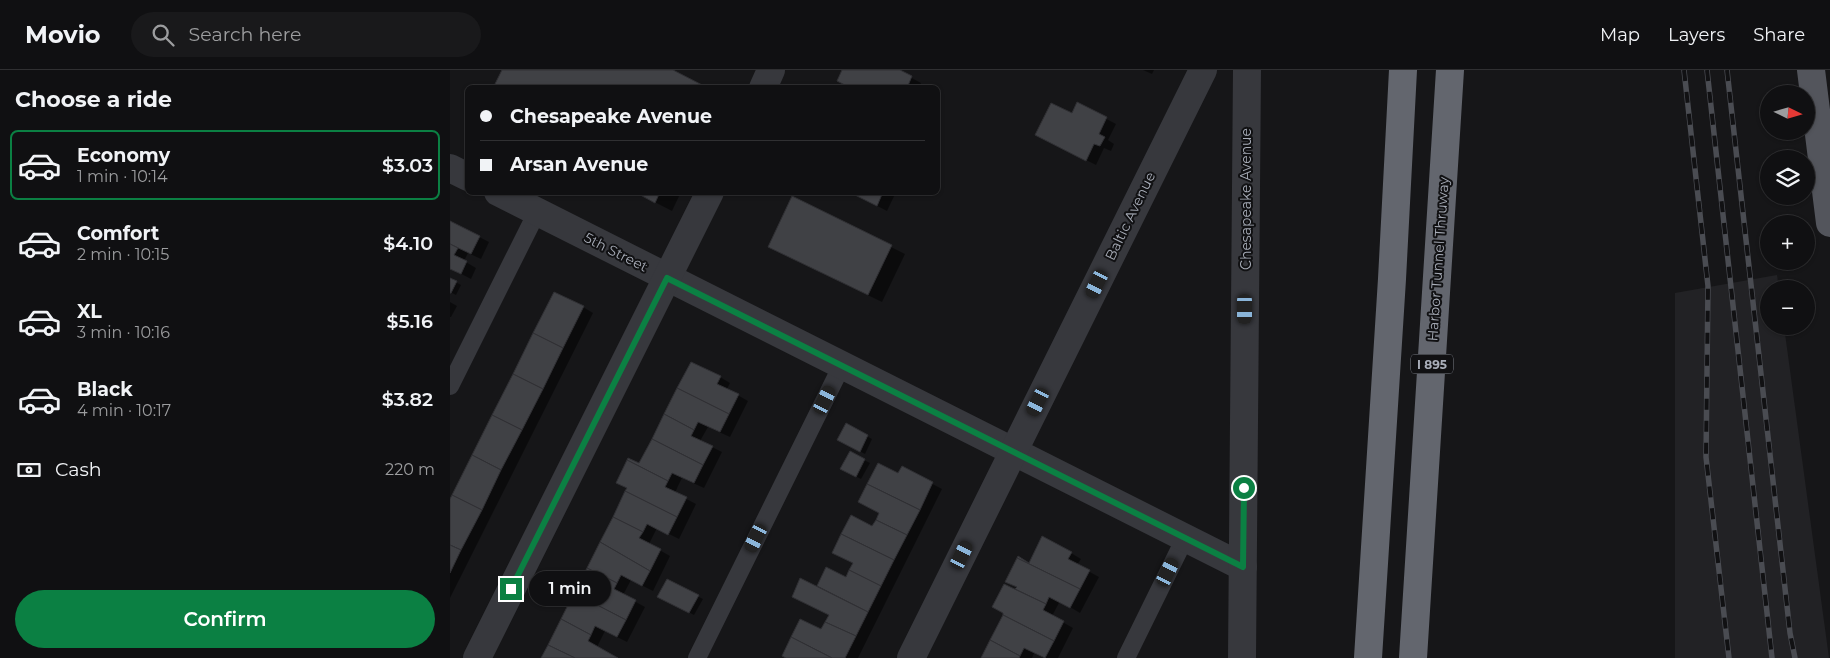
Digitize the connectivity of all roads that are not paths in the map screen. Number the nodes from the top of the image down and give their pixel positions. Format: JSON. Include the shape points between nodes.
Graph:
{"nodes":[{"id":1,"x":771,"y":70,"type":"edge"},
{"id":2,"x":1203,"y":70,"type":"edge"},
{"id":3,"x":1247,"y":70,"type":"edge"},
{"id":4,"x":1403,"y":70,"type":"edge"},
{"id":5,"x":1450,"y":70,"type":"edge"},
{"id":6,"x":1811,"y":70,"type":"edge"},
{"id":7,"x":764,"y":85,"type":"edge"},
{"id":8,"x":450,"y":168,"type":"edge"},
{"id":9,"x":465,"y":176,"type":"edge"},
{"id":10,"x":504,"y":195,"type":"edge"},
{"id":11,"x":708,"y":195,"type":"edge"},
{"id":12,"x":537,"y":212,"type":"junction"},
{"id":13,"x":1830,"y":223,"type":"edge"},
{"id":14,"x":667,"y":278,"type":"junction"},
{"id":15,"x":842,"y":366,"type":"junction"},
{"id":16,"x":450,"y":386,"type":"edge"},
{"id":17,"x":1014,"y":452,"type":"junction"},
{"id":18,"x":1185,"y":538,"type":"junction"},
{"id":19,"x":1243,"y":567,"type":"junction"},
{"id":20,"x":477,"y":658,"type":"edge"},
{"id":21,"x":697,"y":658,"type":"edge"},
{"id":22,"x":911,"y":658,"type":"edge"},
{"id":23,"x":1126,"y":658,"type":"edge"},
{"id":24,"x":1242,"y":658,"type":"edge"},
{"id":25,"x":1368,"y":658,"type":"edge"},
{"id":26,"x":1413,"y":658,"type":"edge"}],
"edges":[{"from":1,"to":7,"type":"street"},
{"from":2,"to":17,"type":"street","name":"Baltic Avenue"},
{"from":3,"to":19,"type":"street","name":"Chesapeake Avenue"},
{"from":4,"to":25,"type":"highway"},
{"from":5,"to":26,"type":"highway","name":"Harbor Tunnel Thruway","number":"I 895"},
{"from":6,"to":13,"type":"main road"},
{"from":8,"to":9,"type":"street"},
{"from":10,"to":12,"type":"street","name":"5th Street"},
{"from":11,"to":14,"type":"street"},
{"from":12,"to":14,"type":"street","name":"5th Street"},
{"from":12,"to":16,"type":"lane"},
{"from":14,"to":15,"type":"street","name":"5th Street"},
{"from":14,"to":20,"type":"street"},
{"from":15,"to":17,"type":"street","name":"5th Street"},
{"from":15,"to":21,"type":"lane"},
{"from":17,"to":18,"type":"street","name":"5th Street"},
{"from":17,"to":22,"type":"street","name":"Baltic Avenue"},
{"from":18,"to":19,"type":"street","name":"5th Street"},
{"from":18,"to":23,"type":"lane"},
{"from":19,"to":24,"type":"street","name":"Chesapeake Avenue"}]}
